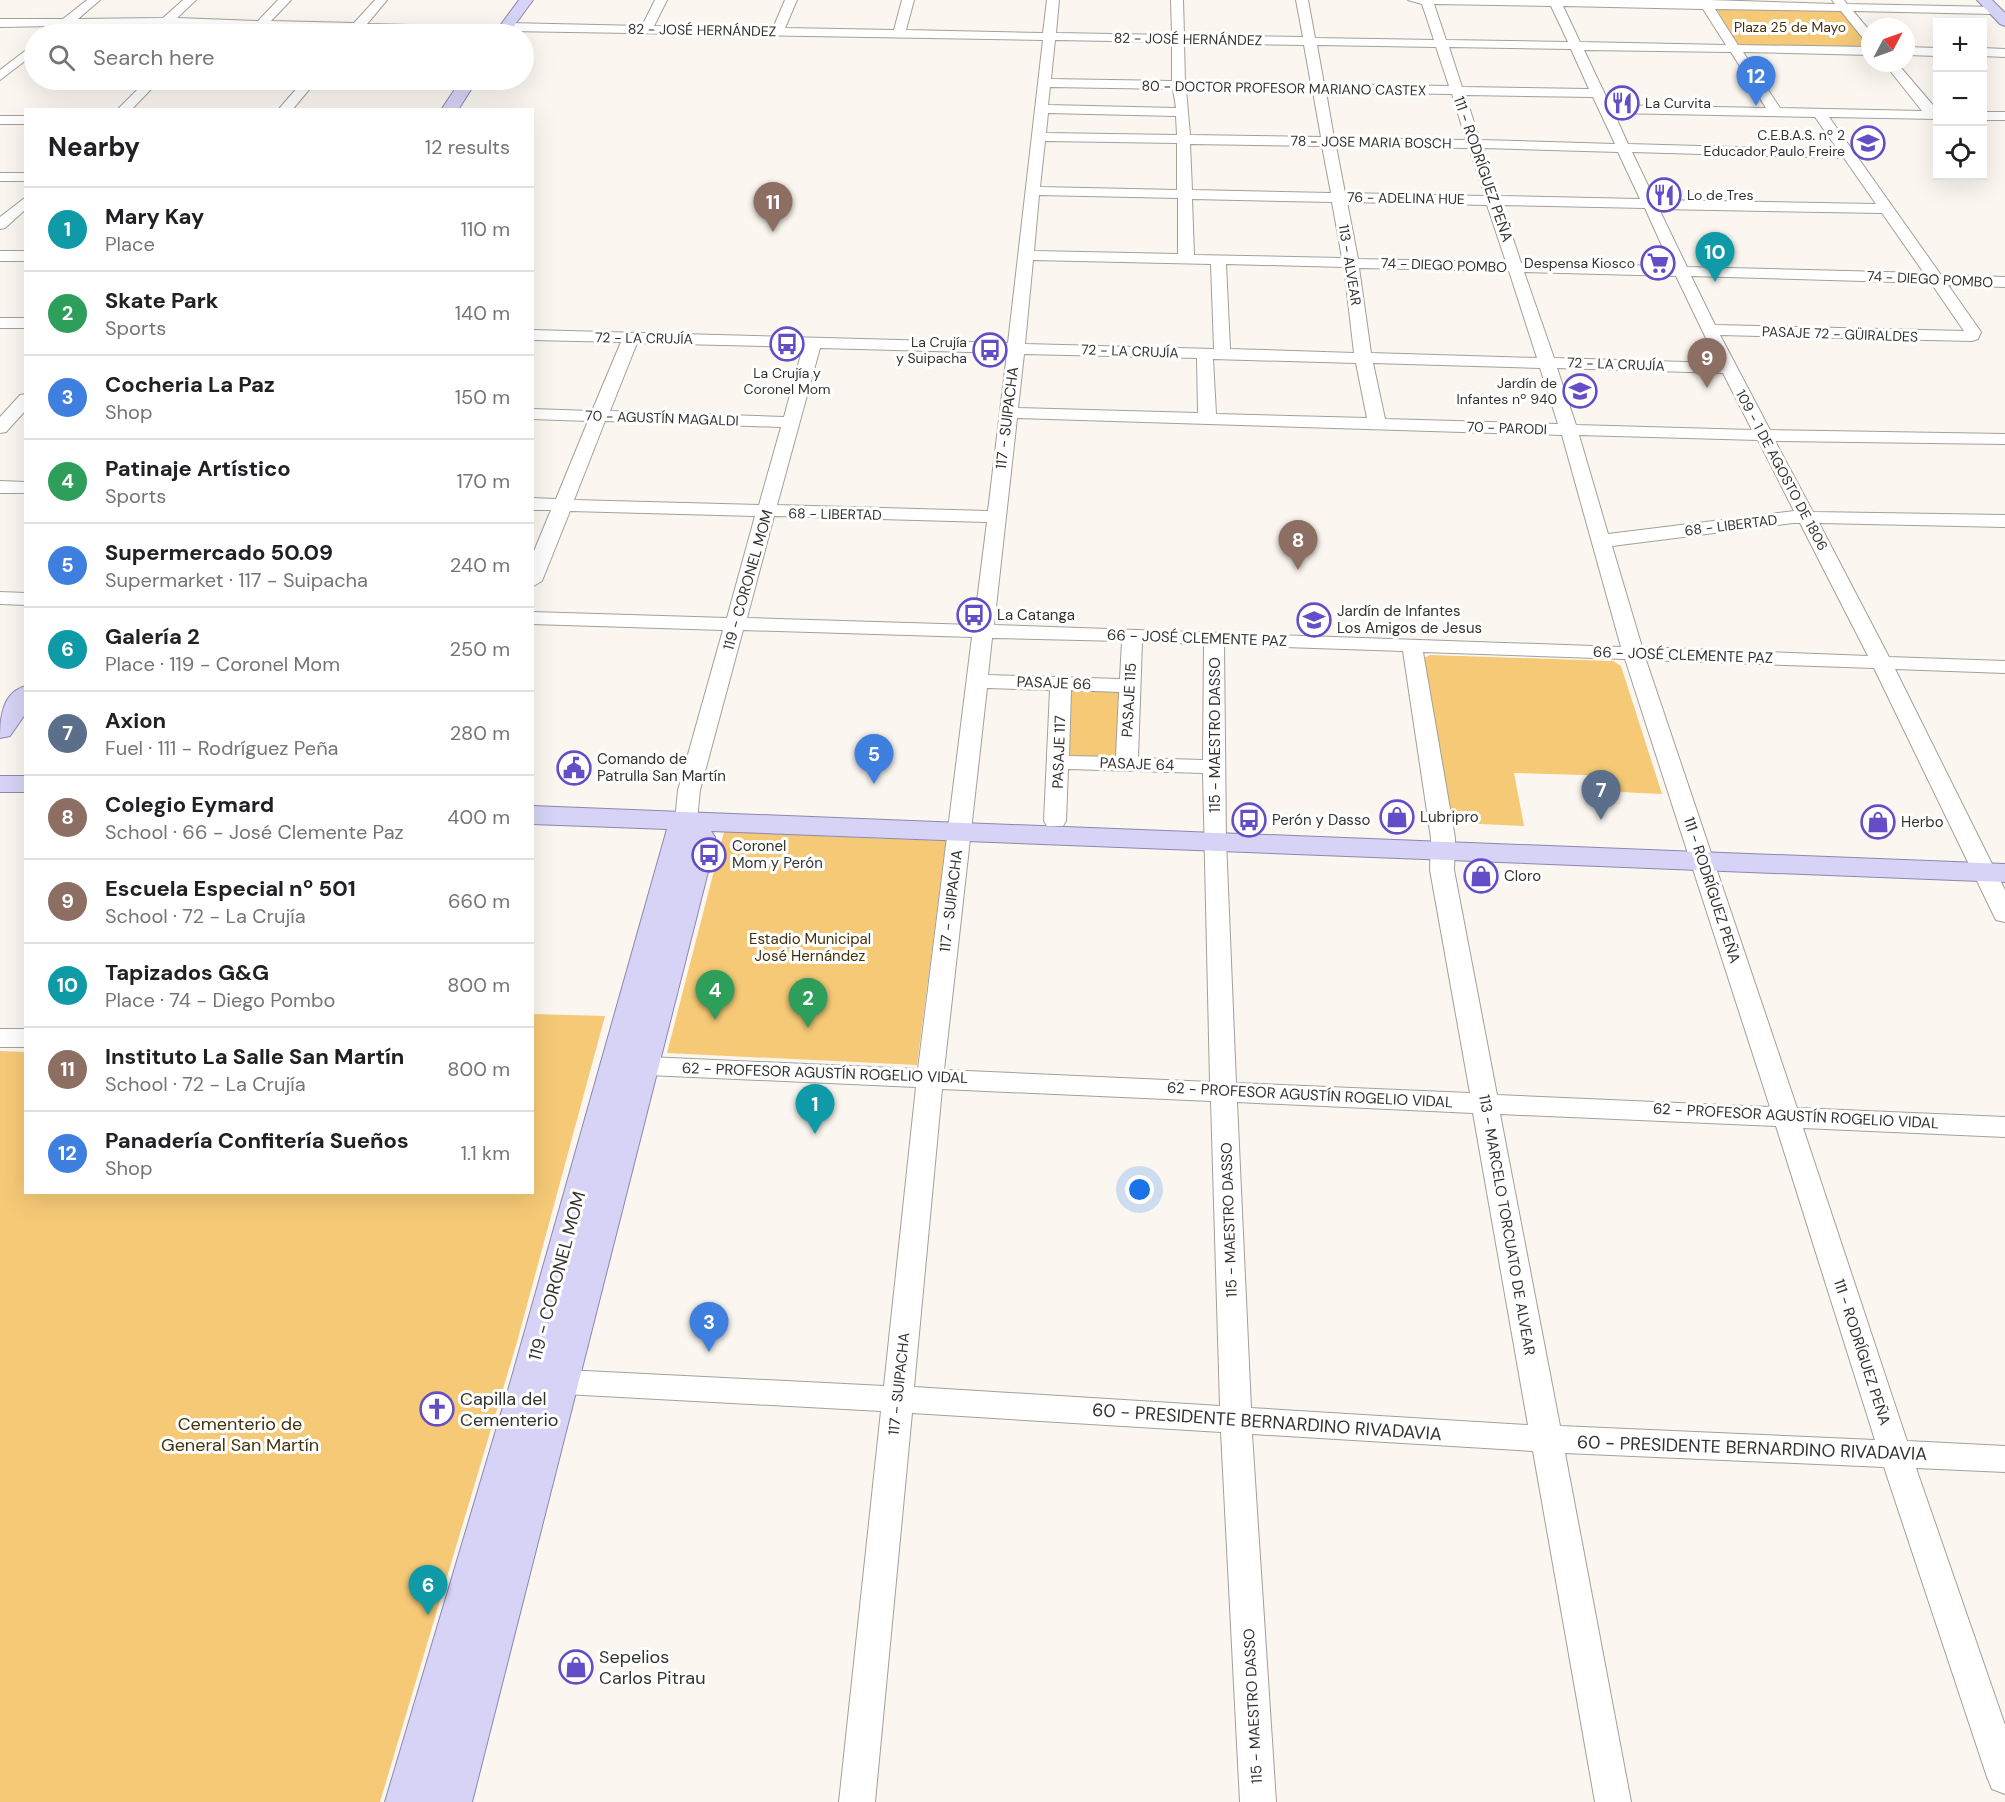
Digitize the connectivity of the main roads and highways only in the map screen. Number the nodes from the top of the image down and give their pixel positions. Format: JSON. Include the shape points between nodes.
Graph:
{"nodes":[{"id":1,"x":526,"y":0,"type":"edge"},
{"id":2,"x":1989,"y":5,"type":"edge"},
{"id":3,"x":2005,"y":21,"type":"edge"},
{"id":4,"x":508,"y":24,"type":"edge"},
{"id":5,"x":462,"y":90,"type":"edge"},
{"id":6,"x":450,"y":108,"type":"edge"},
{"id":7,"x":24,"y":697,"type":"edge"},
{"id":8,"x":0,"y":729,"type":"edge"},
{"id":9,"x":0,"y":784,"type":"edge"},
{"id":10,"x":24,"y":784,"type":"edge"},
{"id":11,"x":0,"y":796,"type":"edge"},
{"id":12,"x":24,"y":797,"type":"edge"},
{"id":13,"x":534,"y":802,"type":"edge"},
{"id":14,"x":534,"y":814,"type":"edge"},
{"id":15,"x":686,"y":814,"type":"junction"},
{"id":16,"x":961,"y":824,"type":"junction"},
{"id":17,"x":1215,"y":834,"type":"junction"},
{"id":18,"x":1993,"y":866,"type":"edge"},
{"id":19,"x":544,"y":1381,"type":"junction"},
{"id":20,"x":408,"y":1802,"type":"edge"},
{"id":21,"x":449,"y":1802,"type":"edge"}],
"edges":[{"from":1,"to":4,"type":"main road"},
{"from":2,"to":3,"type":"main road"},
{"from":5,"to":6,"type":"main road"},
{"from":7,"to":8,"type":"main road"},
{"from":9,"to":10,"type":"main road"},
{"from":11,"to":12,"type":"main road"},
{"from":13,"to":15,"type":"main road"},
{"from":14,"to":15,"type":"main road"},
{"from":15,"to":16,"type":"main road"},
{"from":15,"to":19,"type":"main road","name":"119 - CORONEL MOM","via":[[700,837],[629,1065]]},
{"from":16,"to":17,"type":"main road"},
{"from":16,"to":17,"type":"main road","via":[[1055,821]]},
{"from":17,"to":18,"type":"main road"},
{"from":19,"to":20,"type":"main road","name":"119 - CORONEL MOM"},
{"from":19,"to":21,"type":"main road","name":"119 - CORONEL MOM"}]}
